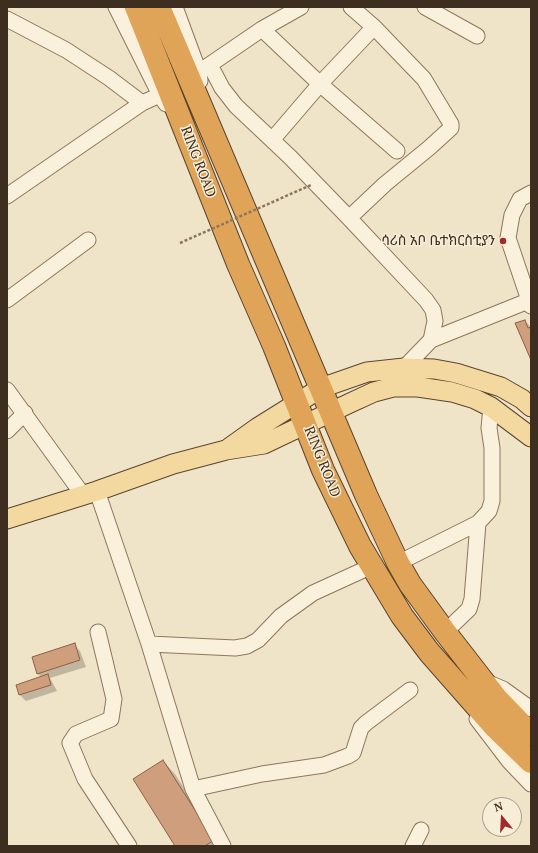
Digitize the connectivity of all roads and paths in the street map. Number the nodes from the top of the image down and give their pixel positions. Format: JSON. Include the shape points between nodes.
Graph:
{"nodes":[{"id":1,"x":116,"y":7,"type":"edge"},
{"id":2,"x":136,"y":7,"type":"edge"},
{"id":3,"x":159,"y":7,"type":"edge"},
{"id":4,"x":175,"y":7,"type":"edge"},
{"id":5,"x":302,"y":7,"type":"edge"},
{"id":6,"x":351,"y":7,"type":"edge"},
{"id":7,"x":425,"y":7,"type":"edge"},
{"id":8,"x":7,"y":19,"type":"edge"},
{"id":9,"x":374,"y":27,"type":"junction"},
{"id":10,"x":262,"y":29,"type":"junction"},
{"id":11,"x":477,"y":36,"type":"dead end"},
{"id":12,"x":204,"y":68,"type":"junction"},
{"id":13,"x":320,"y":84,"type":"junction"},
{"id":14,"x":160,"y":95,"type":"junction"},
{"id":15,"x":142,"y":103,"type":"junction"},
{"id":16,"x":202,"y":111,"type":"junction"},
{"id":17,"x":182,"y":120,"type":"junction"},
{"id":18,"x":272,"y":140,"type":"junction"},
{"id":19,"x":397,"y":151,"type":"dead end"},
{"id":20,"x":311,"y":185,"type":"dead end"},
{"id":21,"x":531,"y":193,"type":"edge"},
{"id":22,"x":7,"y":196,"type":"edge"},
{"id":23,"x":349,"y":218,"type":"junction"},
{"id":24,"x":88,"y":240,"type":"dead end"},
{"id":25,"x":180,"y":243,"type":"dead end"},
{"id":26,"x":7,"y":300,"type":"edge"},
{"id":27,"x":530,"y":303,"type":"edge"},
{"id":28,"x":431,"y":340,"type":"junction"},
{"id":29,"x":404,"y":368,"type":"junction"},
{"id":30,"x":321,"y":388,"type":"junction"},
{"id":31,"x":7,"y":390,"type":"edge"},
{"id":32,"x":296,"y":403,"type":"junction"},
{"id":33,"x":491,"y":407,"type":"junction"},
{"id":34,"x":531,"y":407,"type":"edge"},
{"id":35,"x":331,"y":411,"type":"junction"},
{"id":36,"x":25,"y":413,"type":"junction"},
{"id":37,"x":307,"y":425,"type":"junction"},
{"id":38,"x":7,"y":431,"type":"edge"},
{"id":39,"x":531,"y":437,"type":"edge"},
{"id":40,"x":226,"y":450,"type":"junction"},
{"id":41,"x":90,"y":493,"type":"junction"},
{"id":42,"x":7,"y":519,"type":"edge"},
{"id":43,"x":478,"y":523,"type":"junction"},
{"id":44,"x":398,"y":563,"type":"junction"},
{"id":45,"x":372,"y":566,"type":"junction"},
{"id":46,"x":98,"y":632,"type":"dead end"},
{"id":47,"x":445,"y":632,"type":"junction"},
{"id":48,"x":149,"y":644,"type":"junction"},
{"id":49,"x":483,"y":680,"type":"junction"},
{"id":50,"x":410,"y":690,"type":"dead end"},
{"id":51,"x":466,"y":696,"type":"junction"},
{"id":52,"x":531,"y":710,"type":"edge"},
{"id":53,"x":531,"y":734,"type":"edge"},
{"id":54,"x":531,"y":762,"type":"edge"},
{"id":55,"x":531,"y":784,"type":"edge"},
{"id":56,"x":193,"y":789,"type":"junction"},
{"id":57,"x":421,"y":830,"type":"dead end"},
{"id":58,"x":129,"y":846,"type":"edge"},
{"id":59,"x":223,"y":846,"type":"edge"},
{"id":60,"x":413,"y":846,"type":"edge"}],
"edges":[{"from":1,"to":14,"type":"street","name":"RING ROAD"},
{"from":2,"to":17,"type":"highway","name":"RING ROAD"},
{"from":3,"to":16,"type":"highway","name":"RING ROAD"},
{"from":4,"to":12,"type":"street","name":"RING ROAD"},
{"from":5,"to":10,"type":"street"},
{"from":6,"to":9,"type":"street"},
{"from":7,"to":11,"type":"street"},
{"from":8,"to":15,"type":"street","via":[[66,50]]},
{"from":9,"to":13,"type":"street"},
{"from":9,"to":23,"type":"street","via":[[424,79],[450,122],[451,128]]},
{"from":10,"to":12,"type":"street"},
{"from":10,"to":13,"type":"street"},
{"from":12,"to":16,"type":"street","name":"RING ROAD"},
{"from":12,"to":18,"type":"street","via":[[236,106]]},
{"from":13,"to":18,"type":"street"},
{"from":13,"to":19,"type":"street"},
{"from":14,"to":15,"type":"street"},
{"from":14,"to":17,"type":"street","name":"RING ROAD"},
{"from":15,"to":22,"type":"street"},
{"from":16,"to":30,"type":"highway","name":"RING ROAD"},
{"from":17,"to":32,"type":"highway","name":"RING ROAD"},
{"from":18,"to":23,"type":"street"},
{"from":20,"to":25,"type":"path","bridge":true},
{"from":21,"to":27,"type":"street","via":[[520,199],[512,215],[508,238]]},
{"from":23,"to":28,"type":"street","via":[[426,300],[435,322]]},
{"from":24,"to":26,"type":"street"},
{"from":27,"to":28,"type":"street"},
{"from":28,"to":29,"type":"street"},
{"from":29,"to":30,"type":"main road","via":[[367,372]]},
{"from":29,"to":34,"type":"main road","via":[[434,369],[476,378],[512,393]]},
{"from":30,"to":32,"type":"main road"},
{"from":30,"to":35,"type":"highway","name":"RING ROAD"},
{"from":31,"to":36,"type":"street"},
{"from":32,"to":37,"type":"highway","name":"RING ROAD"},
{"from":32,"to":40,"type":"main road"},
{"from":33,"to":35,"type":"main road","via":[[452,392],[418,387],[393,387],[374,392]]},
{"from":33,"to":39,"type":"main road"},
{"from":33,"to":43,"type":"street","via":[[489,428],[492,448],[492,502],[489,511]]},
{"from":35,"to":37,"type":"main road"},
{"from":35,"to":44,"type":"highway","name":"RING ROAD"},
{"from":36,"to":38,"type":"street"},
{"from":36,"to":41,"type":"street"},
{"from":37,"to":40,"type":"main road","via":[[264,444]]},
{"from":37,"to":45,"type":"highway","name":"RING ROAD","via":[[323,470]]},
{"from":40,"to":41,"type":"main road","via":[[173,464]]},
{"from":41,"to":42,"type":"main road"},
{"from":41,"to":48,"type":"street"},
{"from":43,"to":44,"type":"street"},
{"from":43,"to":47,"type":"street","via":[[469,609]]},
{"from":44,"to":47,"type":"highway","name":"RING ROAD"},
{"from":45,"to":48,"type":"street","via":[[313,593],[281,616],[258,640],[247,646],[235,648]]},
{"from":45,"to":51,"type":"highway","name":"RING ROAD","via":[[402,616]]},
{"from":46,"to":58,"type":"street","via":[[114,699],[112,720],[76,734],[70,743],[85,779]]},
{"from":47,"to":49,"type":"highway","name":"RING ROAD"},
{"from":48,"to":56,"type":"street"},
{"from":49,"to":52,"type":"street","via":[[503,689]]},
{"from":49,"to":53,"type":"highway","name":"RING ROAD","via":[[497,699]]},
{"from":50,"to":56,"type":"street","via":[[361,728],[353,753],[348,756],[324,765],[262,774]]},
{"from":51,"to":54,"type":"highway","name":"RING ROAD"},
{"from":51,"to":55,"type":"street","via":[[485,732]]},
{"from":56,"to":59,"type":"street"},
{"from":57,"to":60,"type":"street"}]}
